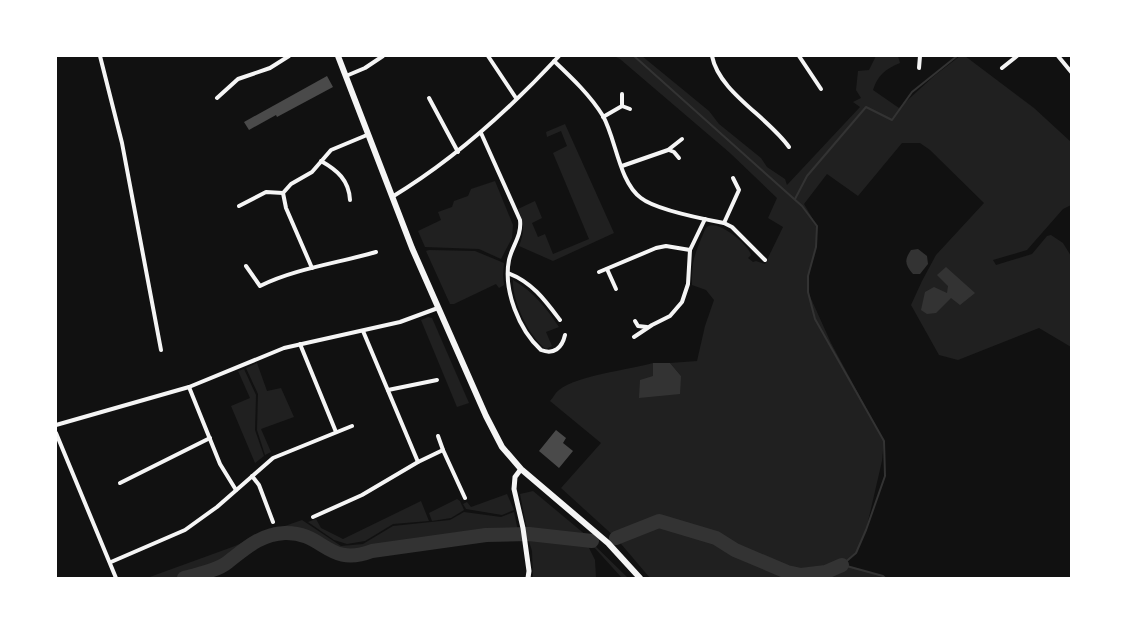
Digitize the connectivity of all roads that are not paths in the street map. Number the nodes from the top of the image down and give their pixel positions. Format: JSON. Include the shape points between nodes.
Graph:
{"nodes":[{"id":1,"x":100,"y":56,"type":"edge"},
{"id":2,"x":289,"y":56,"type":"edge"},
{"id":3,"x":338,"y":56,"type":"edge"},
{"id":4,"x":383,"y":56,"type":"edge"},
{"id":5,"x":488,"y":56,"type":"edge"},
{"id":6,"x":559,"y":56,"type":"edge"},
{"id":7,"x":712,"y":56,"type":"edge"},
{"id":8,"x":799,"y":56,"type":"edge"},
{"id":9,"x":920,"y":56,"type":"edge"},
{"id":10,"x":1017,"y":56,"type":"edge"},
{"id":11,"x":1058,"y":56,"type":"edge"},
{"id":12,"x":554,"y":61,"type":"junction"},
{"id":13,"x":919,"y":68,"type":"dead end"},
{"id":14,"x":1002,"y":68,"type":"dead end"},
{"id":15,"x":1071,"y":73,"type":"edge"},
{"id":16,"x":345,"y":76,"type":"junction"},
{"id":17,"x":821,"y":89,"type":"dead end"},
{"id":18,"x":622,"y":94,"type":"dead end"},
{"id":19,"x":217,"y":98,"type":"dead end"},
{"id":20,"x":429,"y":98,"type":"dead end"},
{"id":21,"x":516,"y":98,"type":"junction"},
{"id":22,"x":622,"y":106,"type":"junction"},
{"id":23,"x":630,"y":110,"type":"dead end"},
{"id":24,"x":603,"y":117,"type":"junction"},
{"id":25,"x":481,"y":133,"type":"junction"},
{"id":26,"x":367,"y":135,"type":"junction"},
{"id":27,"x":682,"y":139,"type":"dead end"},
{"id":28,"x":789,"y":147,"type":"dead end"},
{"id":29,"x":668,"y":150,"type":"junction"},
{"id":30,"x":458,"y":152,"type":"junction"},
{"id":31,"x":679,"y":158,"type":"dead end"},
{"id":32,"x":321,"y":161,"type":"junction"},
{"id":33,"x":622,"y":166,"type":"junction"},
{"id":34,"x":733,"y":178,"type":"dead end"},
{"id":35,"x":283,"y":193,"type":"junction"},
{"id":36,"x":392,"y":197,"type":"junction"},
{"id":37,"x":350,"y":200,"type":"dead end"},
{"id":38,"x":239,"y":206,"type":"dead end"},
{"id":39,"x":705,"y":219,"type":"junction"},
{"id":40,"x":724,"y":223,"type":"junction"},
{"id":41,"x":690,"y":250,"type":"junction"},
{"id":42,"x":376,"y":252,"type":"dead end"},
{"id":43,"x":765,"y":260,"type":"dead end"},
{"id":44,"x":246,"y":266,"type":"dead end"},
{"id":45,"x":312,"y":268,"type":"junction"},
{"id":46,"x":608,"y":269,"type":"junction"},
{"id":47,"x":599,"y":272,"type":"dead end"},
{"id":48,"x":508,"y":273,"type":"junction"},
{"id":49,"x":616,"y":289,"type":"dead end"},
{"id":50,"x":438,"y":308,"type":"junction"},
{"id":51,"x":560,"y":320,"type":"dead end"},
{"id":52,"x":634,"y":321,"type":"dead end"},
{"id":53,"x":648,"y":327,"type":"junction"},
{"id":54,"x":363,"y":331,"type":"junction"},
{"id":55,"x":565,"y":335,"type":"dead end"},
{"id":56,"x":634,"y":337,"type":"dead end"},
{"id":57,"x":300,"y":344,"type":"junction"},
{"id":58,"x":161,"y":350,"type":"dead end"},
{"id":59,"x":437,"y":380,"type":"dead end"},
{"id":60,"x":189,"y":387,"type":"junction"},
{"id":61,"x":388,"y":390,"type":"junction"},
{"id":62,"x":56,"y":425,"type":"edge"},
{"id":63,"x":352,"y":426,"type":"dead end"},
{"id":64,"x":336,"y":432,"type":"junction"},
{"id":65,"x":56,"y":433,"type":"edge"},
{"id":66,"x":438,"y":436,"type":"dead end"},
{"id":67,"x":210,"y":438,"type":"junction"},
{"id":68,"x":443,"y":450,"type":"junction"},
{"id":69,"x":418,"y":462,"type":"junction"},
{"id":70,"x":521,"y":469,"type":"junction"},
{"id":71,"x":252,"y":476,"type":"junction"},
{"id":72,"x":120,"y":483,"type":"dead end"},
{"id":73,"x":236,"y":490,"type":"junction"},
{"id":74,"x":465,"y":498,"type":"dead end"},
{"id":75,"x":313,"y":517,"type":"dead end"},
{"id":76,"x":273,"y":522,"type":"dead end"},
{"id":77,"x":111,"y":562,"type":"junction"},
{"id":78,"x":116,"y":579,"type":"edge"},
{"id":79,"x":528,"y":579,"type":"edge"},
{"id":80,"x":640,"y":579,"type":"edge"}],
"edges":[{"from":1,"to":58,"type":"street","via":[[122,143]]},
{"from":2,"to":19,"type":"street","via":[[270,68],[238,79]]},
{"from":3,"to":16,"type":"main road"},
{"from":4,"to":16,"type":"street"},
{"from":5,"to":21,"type":"street"},
{"from":6,"to":12,"type":"street"},
{"from":7,"to":28,"type":"street","via":[[726,85],[773,127]]},
{"from":8,"to":17,"type":"street"},
{"from":9,"to":13,"type":"street"},
{"from":10,"to":14,"type":"street"},
{"from":11,"to":15,"type":"street"},
{"from":12,"to":21,"type":"street"},
{"from":12,"to":24,"type":"street","via":[[589,96]]},
{"from":16,"to":26,"type":"main road"},
{"from":18,"to":22,"type":"street"},
{"from":20,"to":30,"type":"street"},
{"from":21,"to":25,"type":"street"},
{"from":22,"to":23,"type":"street"},
{"from":22,"to":24,"type":"street"},
{"from":24,"to":33,"type":"street"},
{"from":25,"to":30,"type":"street"},
{"from":25,"to":48,"type":"street","via":[[520,220]]},
{"from":26,"to":32,"type":"street","via":[[331,150]]},
{"from":26,"to":36,"type":"main road"},
{"from":27,"to":29,"type":"street"},
{"from":29,"to":31,"type":"street"},
{"from":29,"to":33,"type":"street"},
{"from":30,"to":36,"type":"street"},
{"from":32,"to":35,"type":"street"},
{"from":32,"to":37,"type":"street","via":[[343,179]]},
{"from":33,"to":39,"type":"street","via":[[632,190],[642,199]]},
{"from":34,"to":40,"type":"street","via":[[739,190]]},
{"from":35,"to":38,"type":"street","via":[[266,192]]},
{"from":35,"to":45,"type":"street"},
{"from":36,"to":50,"type":"main road"},
{"from":39,"to":40,"type":"street"},
{"from":39,"to":41,"type":"street"},
{"from":40,"to":43,"type":"street"},
{"from":41,"to":46,"type":"street","via":[[656,248]]},
{"from":41,"to":53,"type":"street","via":[[688,284],[682,302],[670,316]]},
{"from":42,"to":45,"type":"street"},
{"from":44,"to":45,"type":"street","via":[[260,286]]},
{"from":46,"to":47,"type":"street"},
{"from":46,"to":49,"type":"street"},
{"from":48,"to":51,"type":"street","via":[[531,285]]},
{"from":48,"to":55,"type":"street","via":[[514,306],[541,351],[559,349]]},
{"from":50,"to":54,"type":"street"},
{"from":50,"to":70,"type":"main road","via":[[486,416],[502,447]]},
{"from":52,"to":53,"type":"street"},
{"from":53,"to":56,"type":"street"},
{"from":54,"to":57,"type":"street"},
{"from":54,"to":61,"type":"street"},
{"from":57,"to":60,"type":"street"},
{"from":57,"to":64,"type":"street"},
{"from":59,"to":61,"type":"street"},
{"from":60,"to":62,"type":"street"},
{"from":60,"to":67,"type":"street"},
{"from":61,"to":69,"type":"street"},
{"from":63,"to":64,"type":"street"},
{"from":64,"to":71,"type":"street","via":[[273,458]]},
{"from":65,"to":77,"type":"street"},
{"from":66,"to":68,"type":"street"},
{"from":67,"to":72,"type":"street"},
{"from":67,"to":73,"type":"street"},
{"from":68,"to":69,"type":"street"},
{"from":68,"to":74,"type":"street"},
{"from":69,"to":75,"type":"street","via":[[362,495]]},
{"from":70,"to":79,"type":"street","via":[[514,489]]},
{"from":70,"to":80,"type":"main road","via":[[608,543]]},
{"from":71,"to":73,"type":"street"},
{"from":71,"to":76,"type":"street"},
{"from":73,"to":77,"type":"street","via":[[185,530]]},
{"from":77,"to":78,"type":"street"}]}
